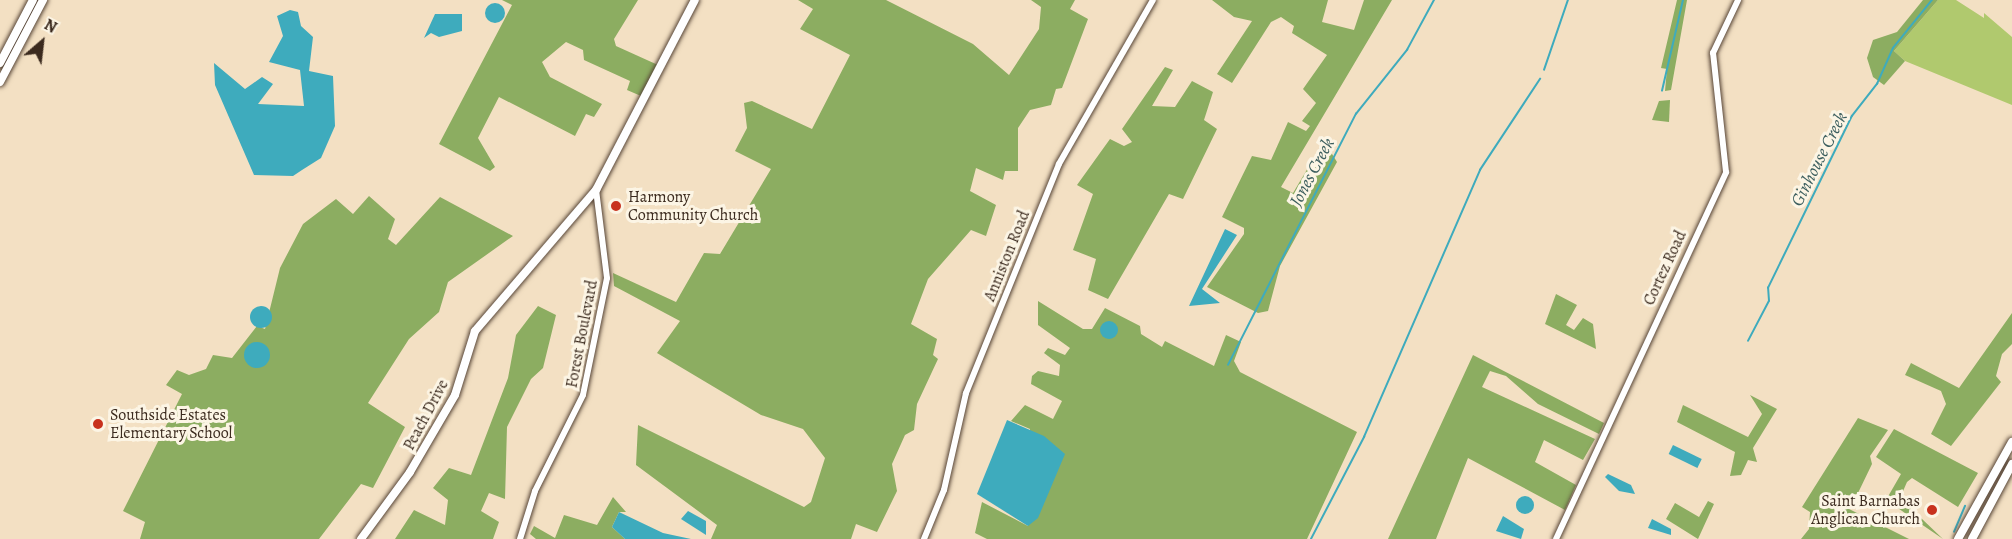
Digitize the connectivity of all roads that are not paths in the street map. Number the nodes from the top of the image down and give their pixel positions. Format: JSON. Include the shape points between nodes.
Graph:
{"nodes":[{"id":1,"x":33,"y":0,"type":"edge"},
{"id":2,"x":43,"y":0,"type":"edge"},
{"id":3,"x":695,"y":0,"type":"edge"},
{"id":4,"x":1153,"y":0,"type":"edge"},
{"id":5,"x":1738,"y":0,"type":"edge"},
{"id":6,"x":0,"y":63,"type":"edge"},
{"id":7,"x":0,"y":82,"type":"edge"},
{"id":8,"x":596,"y":190,"type":"junction"},
{"id":9,"x":2012,"y":442,"type":"edge"},
{"id":10,"x":2012,"y":464,"type":"edge"},
{"id":11,"x":361,"y":539,"type":"edge"},
{"id":12,"x":520,"y":539,"type":"edge"},
{"id":13,"x":924,"y":539,"type":"edge"},
{"id":14,"x":1556,"y":539,"type":"edge"},
{"id":15,"x":1958,"y":539,"type":"edge"},
{"id":16,"x":1972,"y":539,"type":"edge"}],
"edges":[{"from":1,"to":6,"type":"highway"},
{"from":2,"to":7,"type":"highway"},
{"from":3,"to":8,"type":"main road"},
{"from":4,"to":13,"type":"street","name":"Anniston Road","via":[[1059,164],[966,393],[944,490]]},
{"from":5,"to":14,"type":"street","name":"Cortez Road","via":[[1713,53],[1726,172]]},
{"from":8,"to":11,"type":"main road","name":"Peach Drive","via":[[475,331],[455,394],[410,472]]},
{"from":8,"to":12,"type":"street","name":"Forest Boulevard","via":[[607,278],[583,395],[535,491]]},
{"from":9,"to":15,"type":"main road"},
{"from":10,"to":16,"type":"main road"}]}
